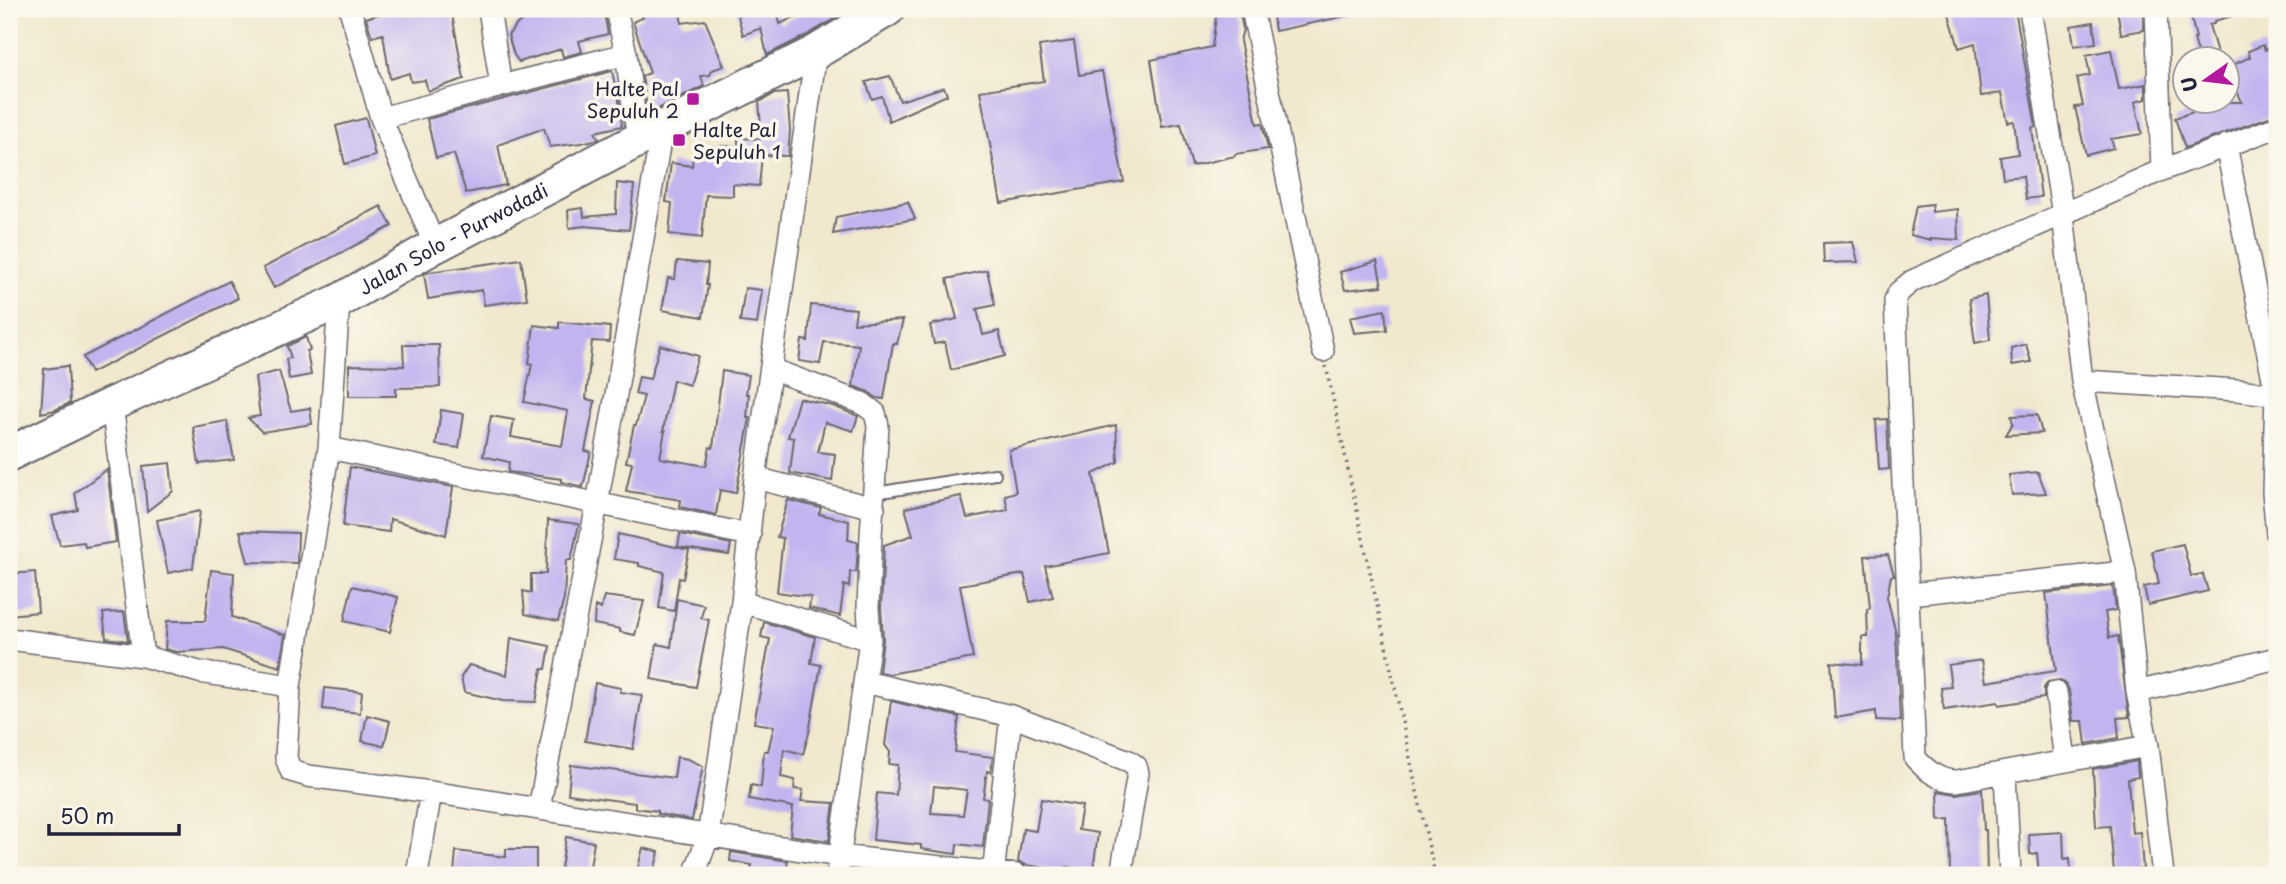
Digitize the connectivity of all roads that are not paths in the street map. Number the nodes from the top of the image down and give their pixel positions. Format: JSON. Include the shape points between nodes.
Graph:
{"nodes":[{"id":1,"x":350,"y":9,"type":"edge"},
{"id":2,"x":489,"y":9,"type":"edge"},
{"id":3,"x":616,"y":9,"type":"edge"},
{"id":4,"x":888,"y":9,"type":"edge"},
{"id":5,"x":1252,"y":9,"type":"edge"},
{"id":6,"x":2030,"y":9,"type":"edge"},
{"id":7,"x":2157,"y":9,"type":"edge"},
{"id":8,"x":816,"y":52,"type":"junction"},
{"id":9,"x":626,"y":54,"type":"junction"},
{"id":10,"x":500,"y":86,"type":"junction"},
{"id":11,"x":382,"y":118,"type":"junction"},
{"id":12,"x":2277,"y":127,"type":"edge"},
{"id":13,"x":650,"y":134,"type":"junction"},
{"id":14,"x":2226,"y":145,"type":"junction"},
{"id":15,"x":2162,"y":170,"type":"junction"},
{"id":16,"x":2063,"y":215,"type":"junction"},
{"id":17,"x":435,"y":247,"type":"junction"},
{"id":18,"x":339,"y":300,"type":"junction"},
{"id":19,"x":1323,"y":351,"type":"road end"},
{"id":20,"x":771,"y":369,"type":"junction"},
{"id":21,"x":2082,"y":381,"type":"junction"},
{"id":22,"x":2277,"y":395,"type":"edge"},
{"id":23,"x":112,"y":404,"type":"junction"},
{"id":24,"x":329,"y":448,"type":"junction"},
{"id":25,"x":9,"y":454,"type":"edge"},
{"id":26,"x":995,"y":474,"type":"dead end"},
{"id":27,"x":755,"y":478,"type":"junction"},
{"id":28,"x":874,"y":501,"type":"junction"},
{"id":29,"x":597,"y":504,"type":"junction"},
{"id":30,"x":2277,"y":534,"type":"edge"},
{"id":31,"x":750,"y":535,"type":"junction"},
{"id":32,"x":2125,"y":572,"type":"junction"},
{"id":33,"x":1909,"y":594,"type":"junction"},
{"id":34,"x":742,"y":603,"type":"junction"},
{"id":35,"x":9,"y":639,"type":"edge"},
{"id":36,"x":870,"y":640,"type":"junction"},
{"id":37,"x":143,"y":656,"type":"junction"},
{"id":38,"x":2277,"y":658,"type":"edge"},
{"id":39,"x":865,"y":682,"type":"junction"},
{"id":40,"x":290,"y":686,"type":"junction"},
{"id":41,"x":2056,"y":692,"type":"dead end"},
{"id":42,"x":2137,"y":692,"type":"junction"},
{"id":43,"x":1011,"y":716,"type":"junction"},
{"id":44,"x":2148,"y":746,"type":"junction"},
{"id":45,"x":2065,"y":760,"type":"junction"},
{"id":46,"x":2005,"y":774,"type":"junction"},
{"id":47,"x":432,"y":792,"type":"junction"},
{"id":48,"x":539,"y":809,"type":"junction"},
{"id":49,"x":708,"y":837,"type":"junction"},
{"id":50,"x":838,"y":865,"type":"edge"},
{"id":51,"x":993,"y":874,"type":"edge"},
{"id":52,"x":417,"y":875,"type":"edge"},
{"id":53,"x":694,"y":875,"type":"edge"},
{"id":54,"x":1017,"y":875,"type":"edge"},
{"id":55,"x":1121,"y":875,"type":"edge"},
{"id":56,"x":2010,"y":875,"type":"edge"},
{"id":57,"x":2163,"y":875,"type":"edge"}],
"edges":[{"from":1,"to":11,"type":"street"},
{"from":2,"to":10,"type":"street"},
{"from":3,"to":9,"type":"street"},
{"from":4,"to":8,"type":"main road","name":"Jalan Solo - Purwodadi"},
{"from":5,"to":19,"type":"street"},
{"from":6,"to":16,"type":"street"},
{"from":7,"to":15,"type":"street"},
{"from":8,"to":13,"type":"main road","name":"Jalan Solo - Purwodadi"},
{"from":8,"to":20,"type":"street"},
{"from":9,"to":10,"type":"street"},
{"from":9,"to":13,"type":"street"},
{"from":10,"to":11,"type":"street"},
{"from":11,"to":17,"type":"street"},
{"from":12,"to":14,"type":"street"},
{"from":13,"to":17,"type":"main road","name":"Jalan Solo - Purwodadi"},
{"from":13,"to":29,"type":"street"},
{"from":14,"to":15,"type":"street"},
{"from":14,"to":22,"type":"street"},
{"from":15,"to":16,"type":"street"},
{"from":16,"to":21,"type":"street"},
{"from":16,"to":33,"type":"street","via":[[1912,281],[1895,300]]},
{"from":17,"to":18,"type":"main road","name":"Jalan Solo - Purwodadi"},
{"from":18,"to":23,"type":"main road","name":"Jalan Solo - Purwodadi"},
{"from":18,"to":24,"type":"street"},
{"from":20,"to":27,"type":"street"},
{"from":20,"to":28,"type":"street","via":[[841,394],[875,413],[879,435]]},
{"from":21,"to":22,"type":"street"},
{"from":21,"to":32,"type":"street"},
{"from":22,"to":30,"type":"street","via":[[2273,492]]},
{"from":23,"to":25,"type":"main road","name":"Jalan Solo - Purwodadi"},
{"from":23,"to":37,"type":"street"},
{"from":24,"to":29,"type":"street"},
{"from":24,"to":40,"type":"street"},
{"from":26,"to":28,"type":"lane"},
{"from":27,"to":28,"type":"street"},
{"from":27,"to":31,"type":"street"},
{"from":28,"to":36,"type":"street"},
{"from":29,"to":31,"type":"street"},
{"from":29,"to":48,"type":"street"},
{"from":31,"to":34,"type":"street"},
{"from":32,"to":33,"type":"street"},
{"from":32,"to":42,"type":"street"},
{"from":33,"to":46,"type":"street","via":[[1914,758],[1946,781]]},
{"from":34,"to":36,"type":"street"},
{"from":34,"to":49,"type":"street"},
{"from":35,"to":37,"type":"street"},
{"from":36,"to":39,"type":"street"},
{"from":37,"to":40,"type":"street","via":[[199,672]]},
{"from":38,"to":42,"type":"street"},
{"from":39,"to":43,"type":"street"},
{"from":39,"to":50,"type":"street"},
{"from":40,"to":47,"type":"street","via":[[286,758],[291,771]]},
{"from":41,"to":45,"type":"street"},
{"from":42,"to":44,"type":"street"},
{"from":43,"to":51,"type":"street"},
{"from":43,"to":55,"type":"street","via":[[1136,766]]},
{"from":44,"to":45,"type":"street"},
{"from":44,"to":57,"type":"street"},
{"from":45,"to":46,"type":"street"},
{"from":46,"to":56,"type":"street"},
{"from":47,"to":48,"type":"street"},
{"from":47,"to":52,"type":"street"},
{"from":48,"to":49,"type":"street"},
{"from":49,"to":50,"type":"street"},
{"from":49,"to":53,"type":"street"},
{"from":50,"to":51,"type":"street"},
{"from":51,"to":54,"type":"street"}]}
